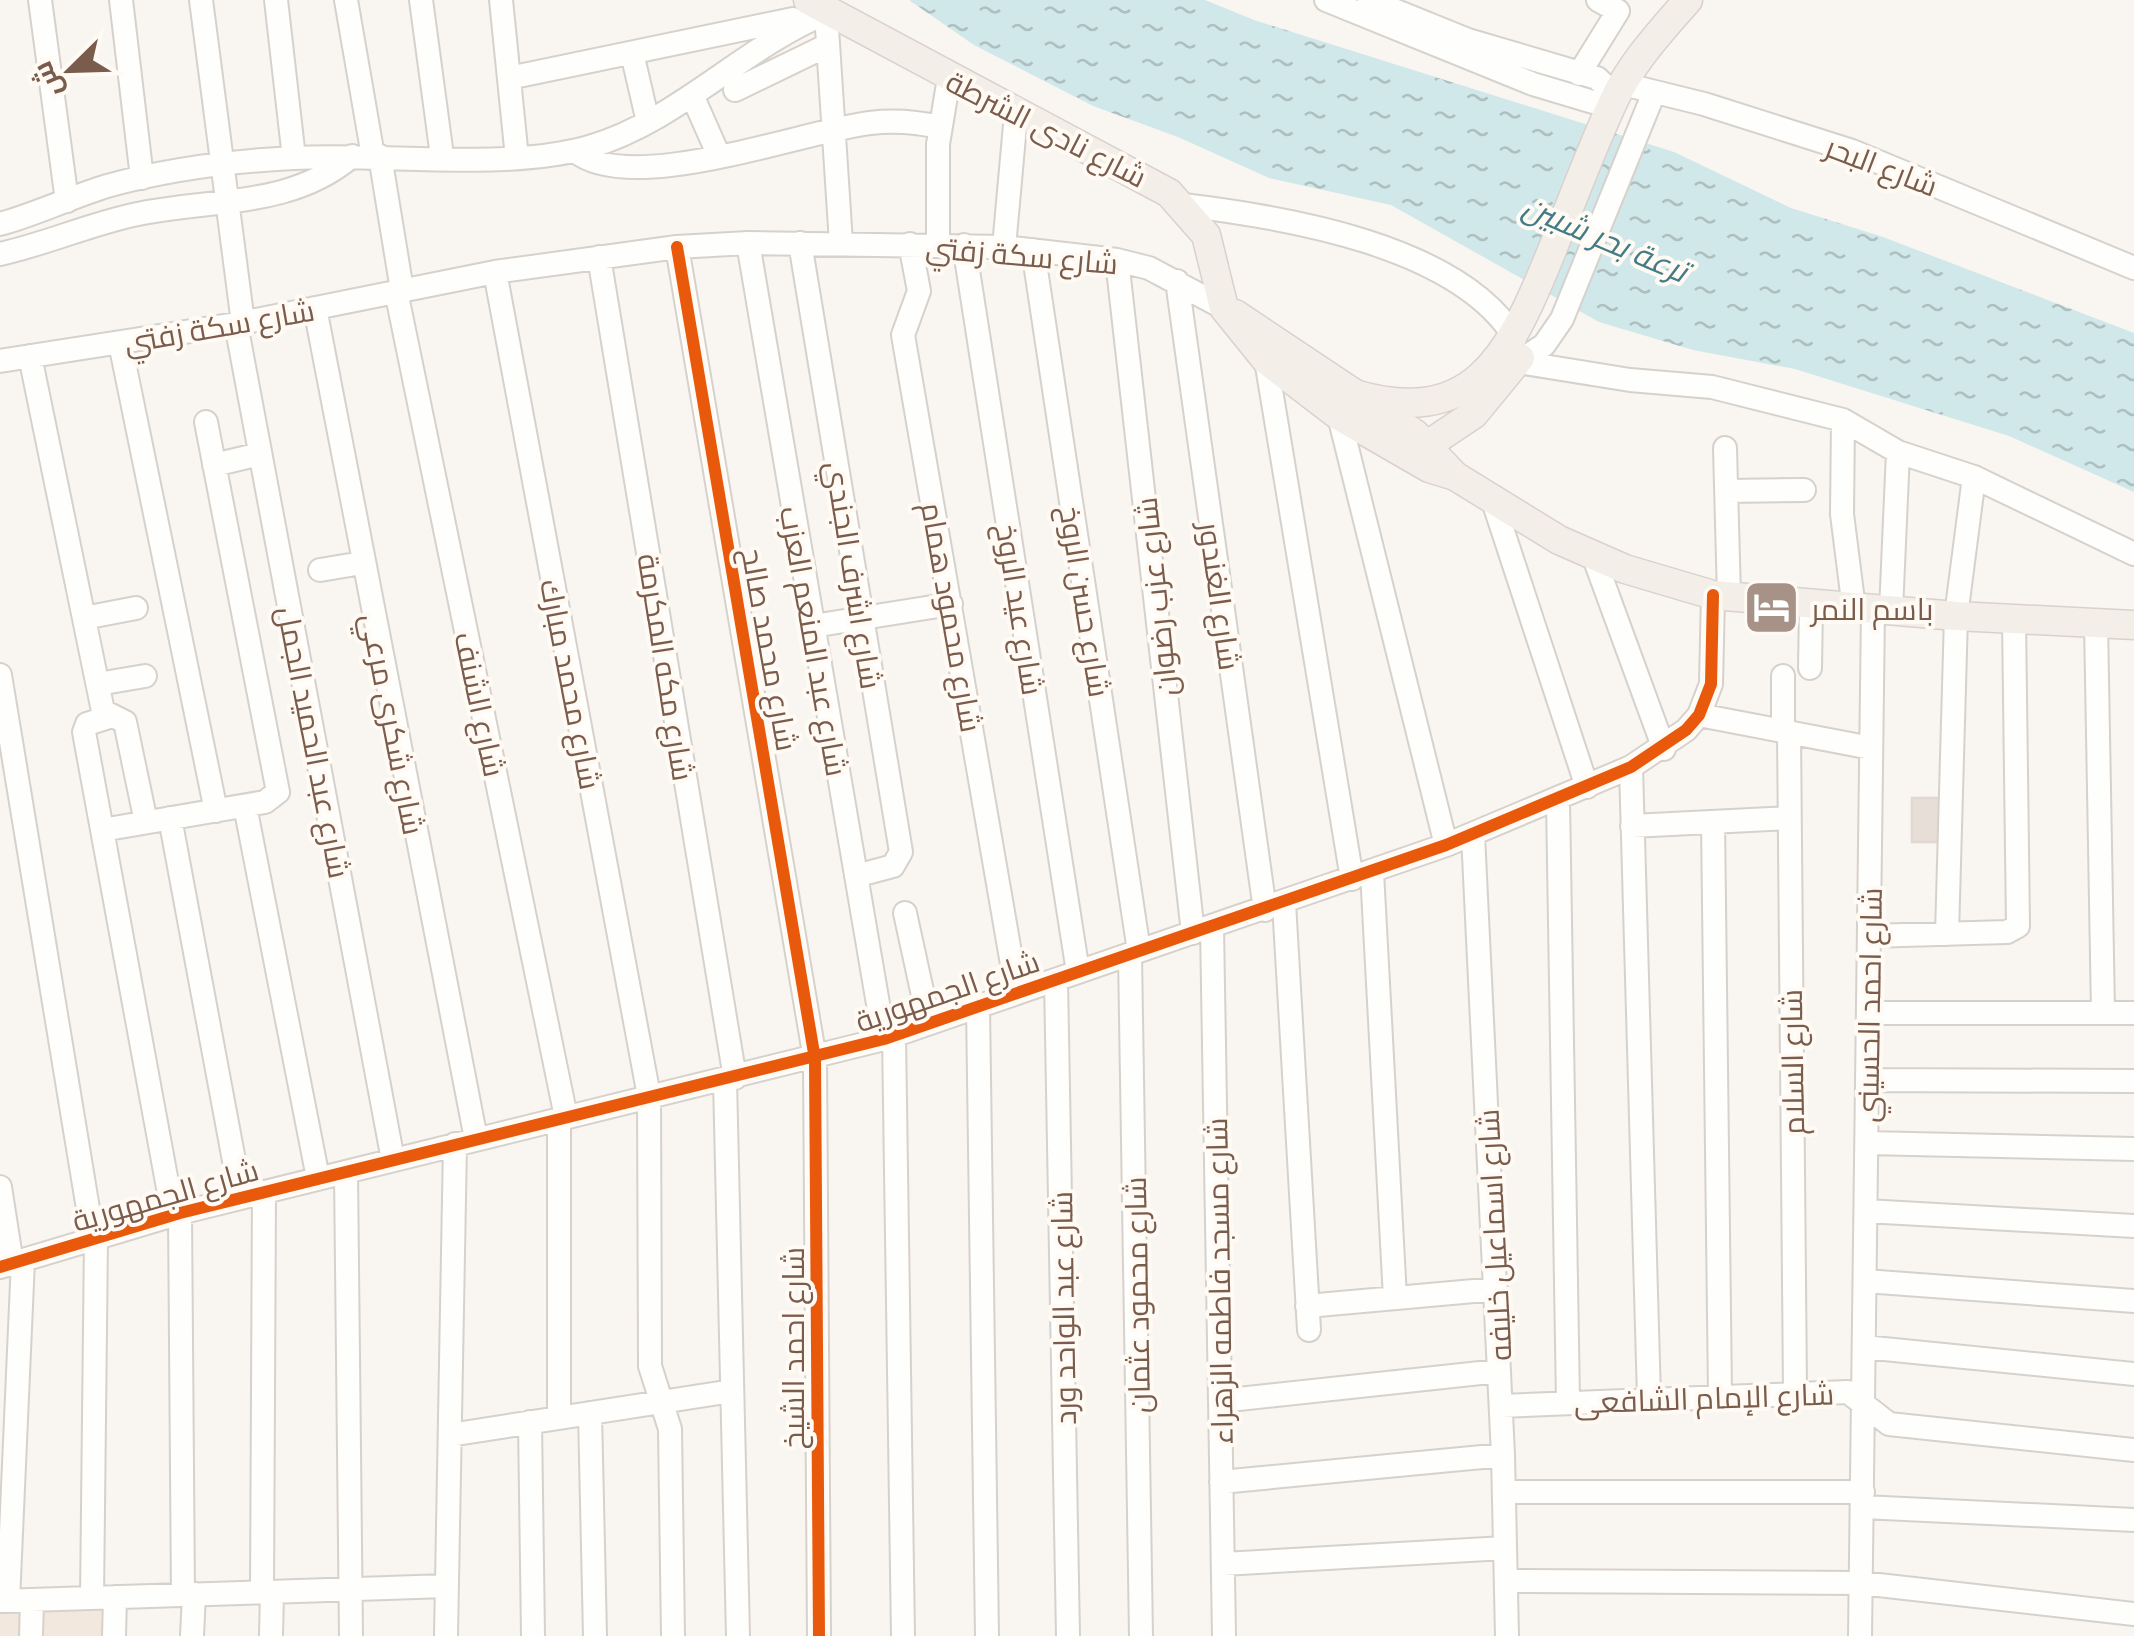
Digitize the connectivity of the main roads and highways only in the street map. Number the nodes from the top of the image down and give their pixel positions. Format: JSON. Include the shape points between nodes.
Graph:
{"nodes":[{"id":1,"x":1688,"y":0,"type":"edge"},
{"id":2,"x":817,"y":6,"type":"edge"},
{"id":3,"x":1224,"y":308,"type":"junction"},
{"id":4,"x":1523,"y":328,"type":"junction"},
{"id":5,"x":1345,"y":405,"type":"junction"},
{"id":6,"x":1419,"y":451,"type":"junction"},
{"id":7,"x":2134,"y":625,"type":"edge"}],
"edges":[{"from":1,"to":4,"type":"main road","via":[[1615,99]]},
{"from":2,"to":3,"type":"main road","name":"شارع نادى الشرطة","via":[[1154,183],[1183,205],[1206,236]]},
{"from":3,"to":5,"type":"main road","via":[[1266,331]]},
{"from":3,"to":5,"type":"main road","name":"شارع سكة زفتي","via":[[1266,360]]},
{"from":4,"to":5,"type":"main road","via":[[1489,371],[1436,401]]},
{"from":4,"to":6,"type":"main road","via":[[1474,414]]},
{"from":5,"to":6,"type":"main road","name":"شارع سكة زفتي"},
{"from":6,"to":7,"type":"main road","name":"شارع سكة زفتي","via":[[1494,504],[1593,555],[1721,596]]}]}
